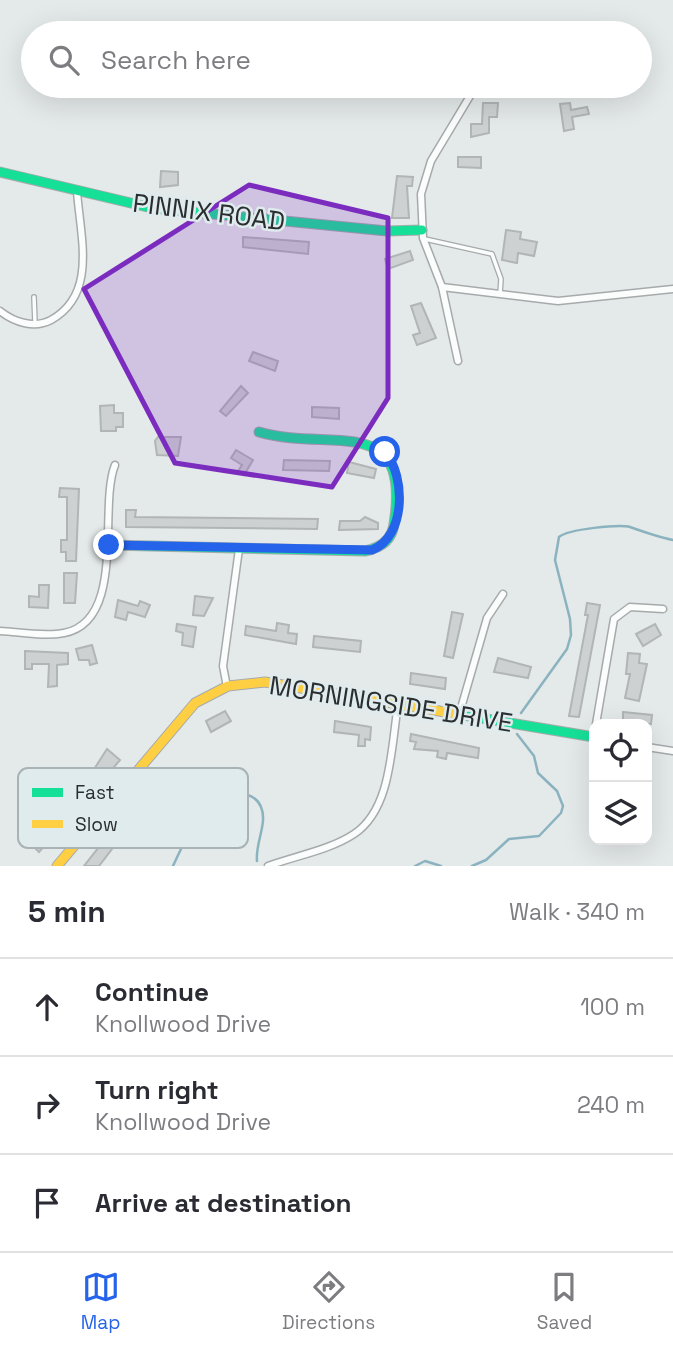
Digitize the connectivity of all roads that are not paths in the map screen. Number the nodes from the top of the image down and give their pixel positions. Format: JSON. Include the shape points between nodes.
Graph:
{"nodes":[{"id":1,"x":468,"y":98,"type":"edge"},
{"id":2,"x":0,"y":172,"type":"edge"},
{"id":3,"x":77,"y":191,"type":"junction"},
{"id":4,"x":422,"y":234,"type":"junction"},
{"id":5,"x":442,"y":287,"type":"junction"},
{"id":6,"x":673,"y":289,"type":"edge"},
{"id":7,"x":500,"y":294,"type":"junction"},
{"id":8,"x":34,"y":297,"type":"dead end"},
{"id":9,"x":0,"y":312,"type":"edge"},
{"id":10,"x":35,"y":323,"type":"junction"},
{"id":11,"x":458,"y":361,"type":"dead end"},
{"id":12,"x":259,"y":432,"type":"dead end"},
{"id":13,"x":115,"y":464,"type":"dead end"},
{"id":14,"x":109,"y":545,"type":"junction"},
{"id":15,"x":239,"y":549,"type":"junction"},
{"id":16,"x":503,"y":594,"type":"dead end"},
{"id":17,"x":663,"y":609,"type":"dead end"},
{"id":18,"x":0,"y":631,"type":"edge"},
{"id":19,"x":227,"y":687,"type":"junction"},
{"id":20,"x":398,"y":705,"type":"junction"},
{"id":21,"x":459,"y":715,"type":"junction"},
{"id":22,"x":597,"y":719,"type":"edge"},
{"id":23,"x":589,"y":735,"type":"edge"},
{"id":24,"x":652,"y":748,"type":"edge"},
{"id":25,"x":673,"y":751,"type":"edge"},
{"id":26,"x":140,"y":768,"type":"edge"},
{"id":27,"x":72,"y":848,"type":"edge"},
{"id":28,"x":57,"y":866,"type":"edge"},
{"id":29,"x":268,"y":866,"type":"edge"}],
"edges":[{"from":1,"to":4,"type":"street","via":[[426,172],[421,194]]},
{"from":2,"to":3,"type":"street","name":"PINNIX ROAD"},
{"from":3,"to":4,"type":"street","name":"PINNIX ROAD","via":[[175,211]]},
{"from":3,"to":10,"type":"street","via":[[83,280],[76,300],[62,314]]},
{"from":4,"to":5,"type":"street"},
{"from":4,"to":7,"type":"lane","via":[[492,254],[501,279]]},
{"from":5,"to":7,"type":"street"},
{"from":5,"to":11,"type":"street"},
{"from":6,"to":7,"type":"street","via":[[569,300]]},
{"from":8,"to":10,"type":"lane"},
{"from":9,"to":10,"type":"street","via":[[24,324]]},
{"from":12,"to":15,"type":"street","via":[[275,439],[361,442],[385,452],[400,484],[394,528],[385,544],[372,550]]},
{"from":13,"to":14,"type":"street"},
{"from":14,"to":15,"type":"street"},
{"from":14,"to":18,"type":"street","via":[[98,605],[82,626],[56,634]]},
{"from":15,"to":19,"type":"street","via":[[223,666]]},
{"from":16,"to":21,"type":"street","via":[[487,618]]},
{"from":17,"to":22,"type":"street","via":[[630,607],[614,619]]},
{"from":19,"to":20,"type":"street","name":"MORNINGSIDE DRIVE","via":[[265,682]]},
{"from":19,"to":26,"type":"street","name":"MORNINGSIDE DRIVE","via":[[211,691],[195,703]]},
{"from":20,"to":21,"type":"street","name":"MORNINGSIDE DRIVE"},
{"from":20,"to":29,"type":"street","via":[[384,785],[369,820],[344,839]]},
{"from":21,"to":23,"type":"street","name":"MORNINGSIDE DRIVE"},
{"from":24,"to":25,"type":"street"},
{"from":27,"to":28,"type":"street","name":"MORNINGSIDE DRIVE"}]}
